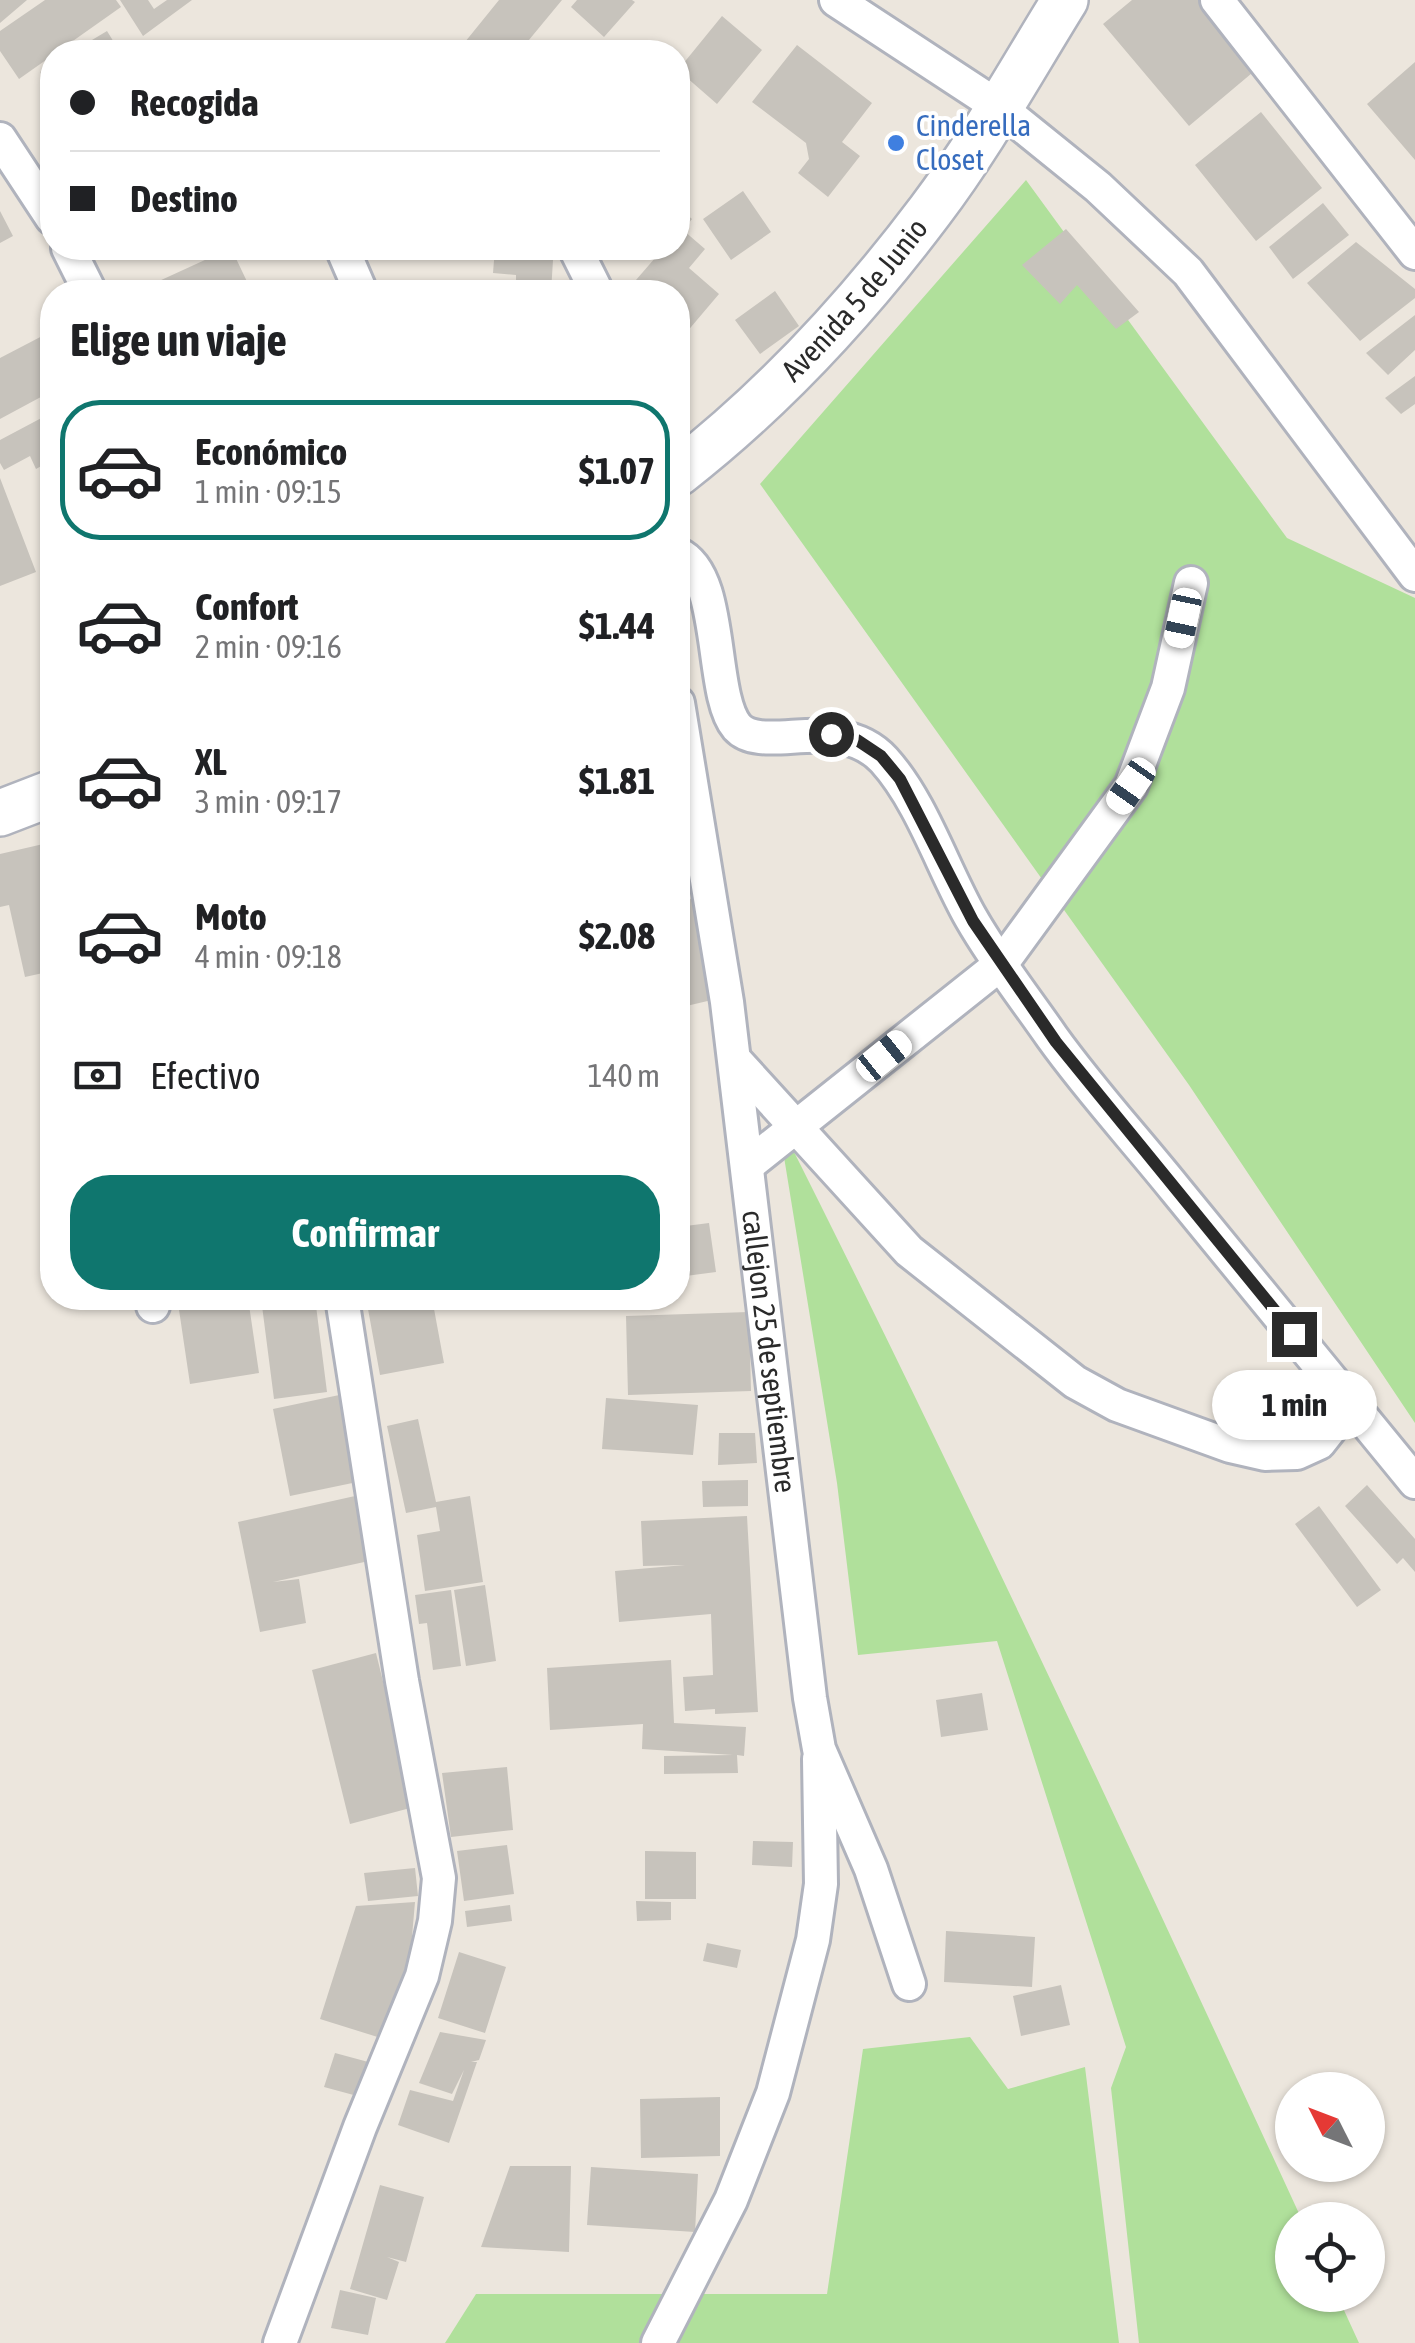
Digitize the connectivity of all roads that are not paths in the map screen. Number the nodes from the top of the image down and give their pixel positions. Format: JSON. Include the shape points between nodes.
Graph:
{"nodes":[{"id":1,"x":836,"y":0,"type":"edge"},
{"id":2,"x":1065,"y":0,"type":"edge"},
{"id":3,"x":1217,"y":0,"type":"edge"},
{"id":4,"x":999,"y":107,"type":"junction"},
{"id":5,"x":0,"y":139,"type":"edge"},
{"id":6,"x":40,"y":200,"type":"edge"},
{"id":7,"x":1415,"y":253,"type":"edge"},
{"id":8,"x":690,"y":458,"type":"edge"},
{"id":9,"x":690,"y":563,"type":"edge"},
{"id":10,"x":1415,"y":575,"type":"edge"},
{"id":11,"x":1191,"y":583,"type":"dead end"},
{"id":12,"x":690,"y":778,"type":"edge"},
{"id":13,"x":40,"y":797,"type":"edge"},
{"id":14,"x":0,"y":812,"type":"edge"},
{"id":15,"x":1002,"y":964,"type":"junction"},
{"id":16,"x":735,"y":1060,"type":"junction"},
{"id":17,"x":795,"y":1127,"type":"junction"},
{"id":18,"x":748,"y":1165,"type":"junction"},
{"id":19,"x":344,"y":1310,"type":"edge"},
{"id":20,"x":1341,"y":1392,"type":"junction"},
{"id":21,"x":1415,"y":1482,"type":"edge"},
{"id":22,"x":819,"y":1749,"type":"junction"},
{"id":23,"x":909,"y":1984,"type":"dead end"},
{"id":24,"x":280,"y":2343,"type":"edge"},
{"id":25,"x":658,"y":2343,"type":"edge"}],
"edges":[{"from":1,"to":4,"type":"street"},
{"from":2,"to":4,"type":"street","name":"Avenida 5 de Junio"},
{"from":3,"to":7,"type":"street"},
{"from":4,"to":8,"type":"street","name":"Avenida 5 de Junio","via":[[874,282],[758,404]]},
{"from":4,"to":10,"type":"street","via":[[1098,186],[1188,272]]},
{"from":5,"to":6,"type":"street"},
{"from":9,"to":15,"type":"street","via":[[714,626],[738,728],[753,739],[831,734],[881,756]]},
{"from":11,"to":15,"type":"street","via":[[1168,688],[1131,786]]},
{"from":12,"to":16,"type":"street","name":"callejon 25 de septiembre"},
{"from":13,"to":14,"type":"street"},
{"from":15,"to":17,"type":"street"},
{"from":15,"to":20,"type":"street","via":[[1056,1042]]},
{"from":16,"to":17,"type":"street"},
{"from":16,"to":18,"type":"street","name":"callejon 25 de septiembre"},
{"from":17,"to":18,"type":"street"},
{"from":17,"to":20,"type":"street","via":[[909,1252],[1075,1382],[1117,1405],[1230,1446],[1297,1453],[1319,1443],[1334,1424]]},
{"from":18,"to":22,"type":"street","name":"callejon 25 de septiembre"},
{"from":19,"to":24,"type":"street","via":[[439,1878],[422,1976]]},
{"from":20,"to":21,"type":"street"},
{"from":22,"to":23,"type":"street","name":"callejon 25 de septiembre","via":[[871,1870]]},
{"from":22,"to":25,"type":"street","via":[[813,1940],[772,2094],[731,2200]]}]}
